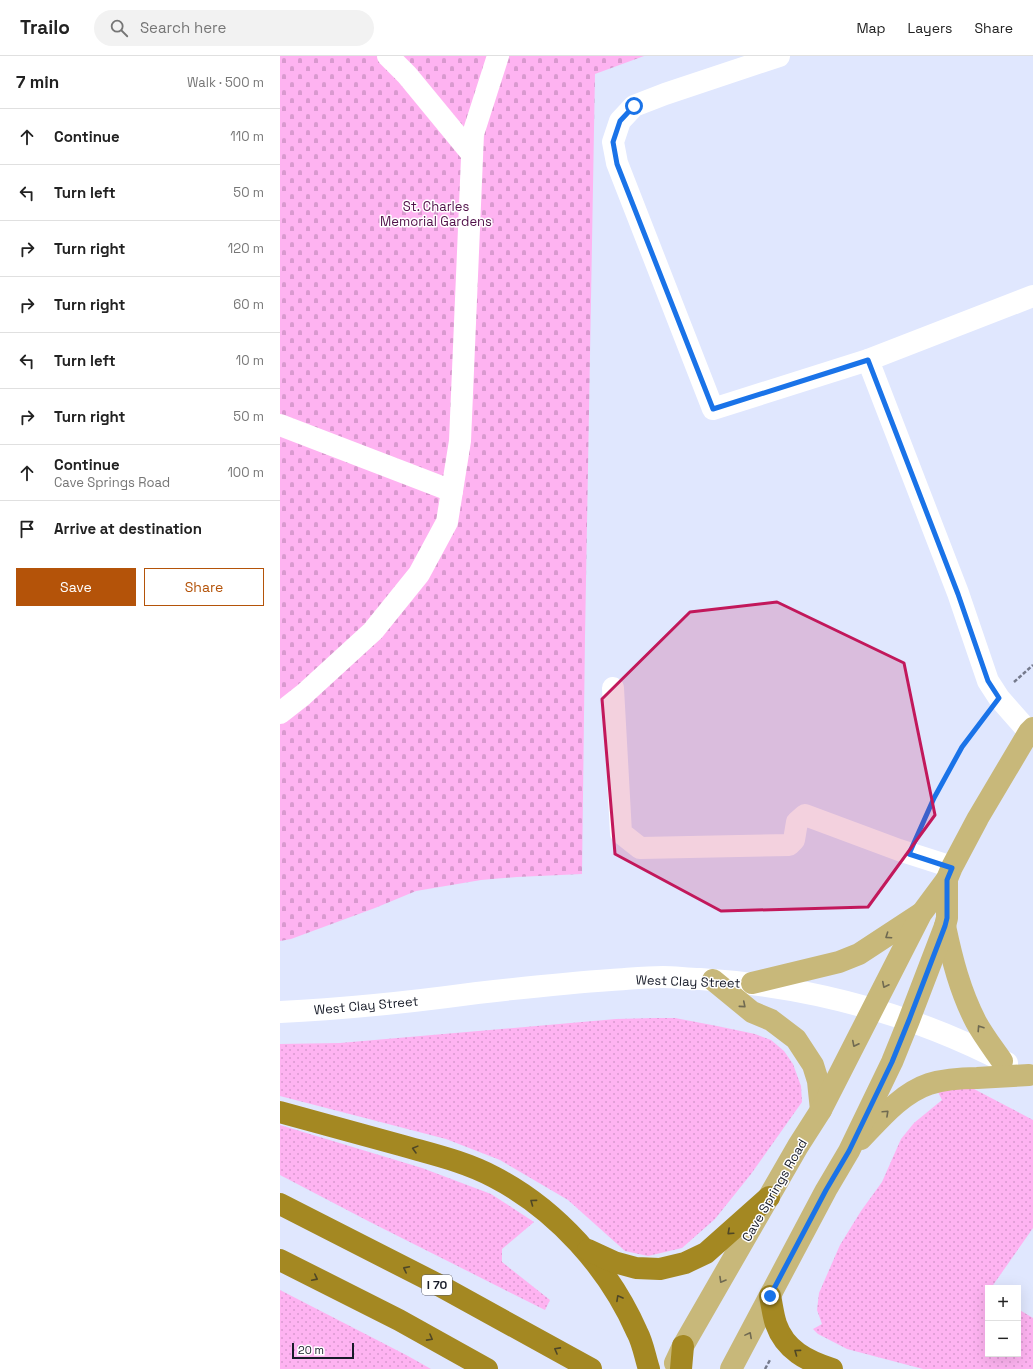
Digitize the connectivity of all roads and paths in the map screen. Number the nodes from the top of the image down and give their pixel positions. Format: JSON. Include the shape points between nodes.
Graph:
{"nodes":[{"id":1,"x":388,"y":56,"type":"edge"},
{"id":2,"x":498,"y":56,"type":"edge"},
{"id":3,"x":779,"y":56,"type":"edge"},
{"id":4,"x":472,"y":154,"type":"junction"},
{"id":5,"x":1033,"y":296,"type":"edge"},
{"id":6,"x":868,"y":360,"type":"junction"},
{"id":7,"x":280,"y":425,"type":"edge"},
{"id":8,"x":452,"y":491,"type":"junction"},
{"id":9,"x":1033,"y":665,"type":"edge"},
{"id":10,"x":613,"y":688,"type":"dead end"},
{"id":11,"x":999,"y":698,"type":"junction"},
{"id":12,"x":280,"y":713,"type":"edge"},
{"id":13,"x":1031,"y":730,"type":"edge"},
{"id":14,"x":909,"y":854,"type":"junction"},
{"id":15,"x":949,"y":874,"type":"junction"},
{"id":16,"x":920,"y":914,"type":"junction"},
{"id":17,"x":945,"y":926,"type":"junction"},
{"id":18,"x":713,"y":980,"type":"junction"},
{"id":19,"x":752,"y":983,"type":"junction"},
{"id":20,"x":872,"y":1009,"type":"junction"},
{"id":21,"x":280,"y":1012,"type":"edge"},
{"id":22,"x":909,"y":1020,"type":"junction"},
{"id":23,"x":1002,"y":1060,"type":"junction"},
{"id":24,"x":1031,"y":1076,"type":"edge"},
{"id":25,"x":821,"y":1110,"type":"junction"},
{"id":26,"x":280,"y":1112,"type":"edge"},
{"id":27,"x":849,"y":1151,"type":"junction"},
{"id":28,"x":770,"y":1197,"type":"junction"},
{"id":29,"x":280,"y":1204,"type":"edge"},
{"id":30,"x":582,"y":1247,"type":"junction"},
{"id":31,"x":280,"y":1260,"type":"edge"},
{"id":32,"x":770,"y":1296,"type":"junction"},
{"id":33,"x":683,"y":1346,"type":"junction"},
{"id":34,"x":770,"y":1360,"type":"dead end"},
{"id":35,"x":488,"y":1369,"type":"edge"},
{"id":36,"x":591,"y":1369,"type":"edge"},
{"id":37,"x":649,"y":1369,"type":"edge"},
{"id":38,"x":672,"y":1369,"type":"edge"},
{"id":39,"x":681,"y":1369,"type":"edge"},
{"id":40,"x":731,"y":1369,"type":"edge"},
{"id":41,"x":765,"y":1369,"type":"edge"},
{"id":42,"x":832,"y":1369,"type":"edge"}],
"edges":[{"from":1,"to":4,"type":"street","via":[[407,75]]},
{"from":2,"to":4,"type":"street","via":[[474,134]]},
{"from":3,"to":6,"type":"street","via":[[634,106],[620,121],[613,142],[617,164],[713,409]]},
{"from":4,"to":8,"type":"street","via":[[460,440]]},
{"from":5,"to":6,"type":"street"},
{"from":6,"to":11,"type":"street","via":[[958,594],[988,681]]},
{"from":7,"to":8,"type":"street"},
{"from":8,"to":12,"type":"street","via":[[447,522],[419,574],[373,631]]},
{"from":9,"to":11,"type":"path"},
{"from":10,"to":14,"type":"street","via":[[621,833],[640,848],[789,845],[794,840],[797,822],[805,815]]},
{"from":11,"to":13,"type":"street"},
{"from":11,"to":14,"type":"path","via":[[962,747],[934,798]]},
{"from":13,"to":15,"type":"main road","via":[[978,818]]},
{"from":14,"to":15,"type":"street"},
{"from":15,"to":16,"type":"main road"},
{"from":15,"to":17,"type":"main road"},
{"from":16,"to":19,"type":"main road","one_way":true,"via":[[859,954],[839,962]]},
{"from":16,"to":20,"type":"main road","name":"Cave Springs Road","one_way":true},
{"from":17,"to":22,"type":"main road"},
{"from":23,"to":17,"type":"main road","one_way":true,"via":[[977,1023],[964,997],[952,960]]},
{"from":18,"to":19,"type":"street","name":"West Clay Street"},
{"from":18,"to":21,"type":"street","name":"West Clay Street","via":[[663,977],[578,982],[371,1006]]},
{"from":18,"to":25,"type":"main road","one_way":true,"via":[[752,1012],[771,1020],[796,1039],[814,1065]]},
{"from":19,"to":20,"type":"street","name":"West Clay Street","via":[[801,991]]},
{"from":20,"to":22,"type":"street","name":"West Clay Street"},
{"from":20,"to":25,"type":"main road","name":"Cave Springs Road","one_way":true},
{"from":22,"to":23,"type":"street","name":"West Clay Street"},
{"from":22,"to":27,"type":"main road","via":[[892,1062]]},
{"from":23,"to":24,"type":"street","name":"West Clay Street"},
{"from":27,"to":24,"type":"main road","one_way":true,"via":[[900,1101],[929,1084],[961,1078]]},
{"from":25,"to":28,"type":"main road","name":"Cave Springs Road"},
{"from":30,"to":26,"type":"highway","one_way":true,"via":[[534,1202],[494,1177],[453,1160]]},
{"from":27,"to":32,"type":"main road"},
{"from":28,"to":30,"type":"highway","one_way":true,"via":[[706,1253],[685,1263],[660,1269],[636,1268],[614,1262]]},
{"from":28,"to":33,"type":"main road","name":"Cave Springs Road","one_way":true},
{"from":36,"to":29,"type":"highway","number":"I 70","one_way":true,"via":[[434,1283]]},
{"from":37,"to":30,"type":"highway","one_way":true,"via":[[638,1332],[607,1277]]},
{"from":31,"to":35,"type":"highway","one_way":true,"via":[[399,1320]]},
{"from":40,"to":32,"type":"main road","one_way":true},
{"from":42,"to":32,"type":"highway","one_way":true,"via":[[812,1363],[788,1346],[776,1325]]},
{"from":33,"to":38,"type":"main road","name":"Cave Springs Road"},
{"from":33,"to":39,"type":"highway"},
{"from":34,"to":41,"type":"path"}]}
